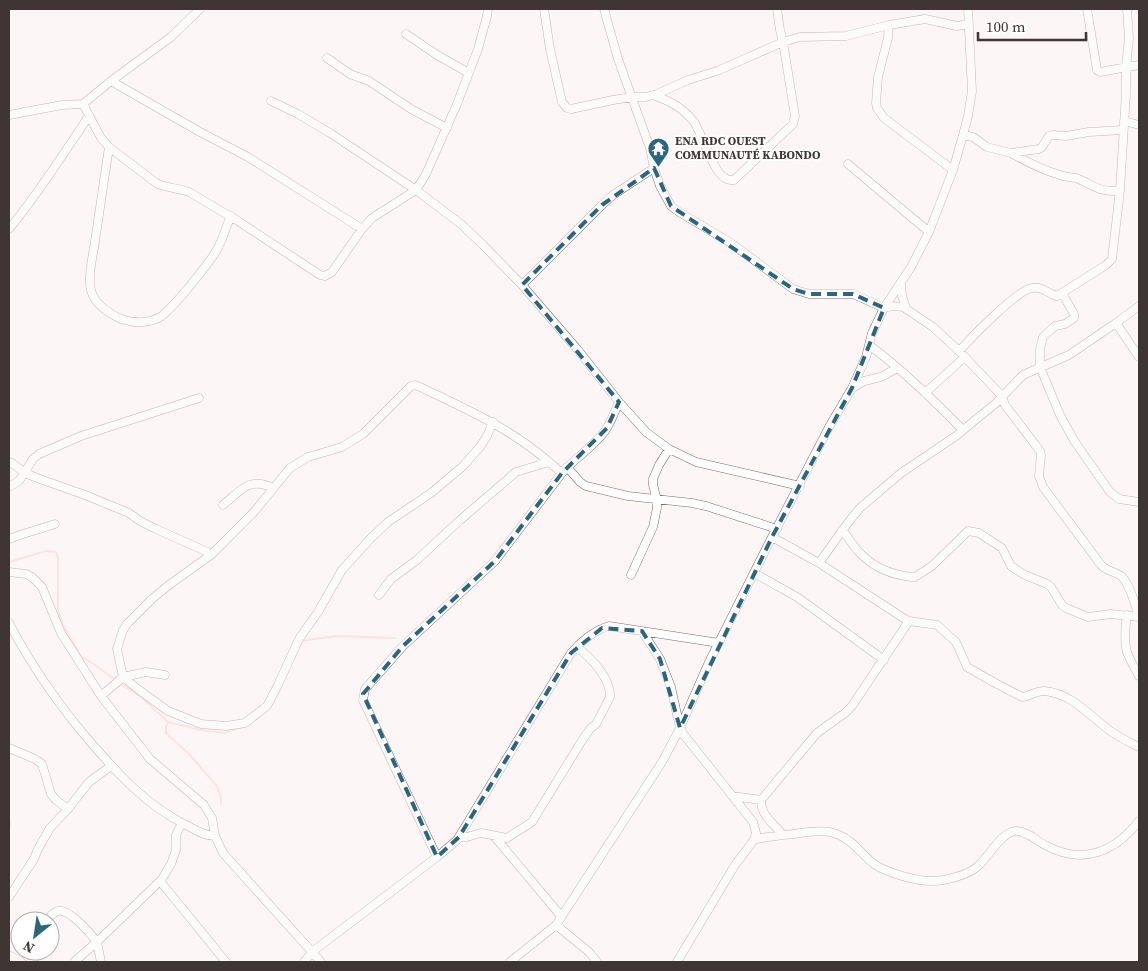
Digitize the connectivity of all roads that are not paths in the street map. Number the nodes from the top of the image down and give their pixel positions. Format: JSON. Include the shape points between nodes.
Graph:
{"nodes":[{"id":1,"x":200,"y":9,"type":"edge"},
{"id":2,"x":488,"y":9,"type":"edge"},
{"id":3,"x":544,"y":9,"type":"edge"},
{"id":4,"x":604,"y":9,"type":"edge"},
{"id":5,"x":777,"y":9,"type":"edge"},
{"id":6,"x":968,"y":9,"type":"edge"},
{"id":7,"x":1087,"y":9,"type":"edge"},
{"id":8,"x":1127,"y":9,"type":"edge"},
{"id":9,"x":969,"y":24,"type":"junction"},
{"id":10,"x":889,"y":25,"type":"junction"},
{"id":11,"x":406,"y":34,"type":"dead end"},
{"id":12,"x":784,"y":42,"type":"junction"},
{"id":13,"x":327,"y":58,"type":"dead end"},
{"id":14,"x":1139,"y":65,"type":"edge"},
{"id":15,"x":1126,"y":67,"type":"junction"},
{"id":16,"x":469,"y":73,"type":"junction"},
{"id":17,"x":111,"y":80,"type":"junction"},
{"id":18,"x":653,"y":95,"type":"junction"},
{"id":19,"x":632,"y":97,"type":"junction"},
{"id":20,"x":272,"y":101,"type":"dead end"},
{"id":21,"x":83,"y":104,"type":"junction"},
{"id":22,"x":9,"y":115,"type":"edge"},
{"id":23,"x":89,"y":116,"type":"junction"},
{"id":24,"x":1124,"y":121,"type":"junction"},
{"id":25,"x":1139,"y":126,"type":"edge"},
{"id":26,"x":447,"y":128,"type":"junction"},
{"id":27,"x":1123,"y":130,"type":"junction"},
{"id":28,"x":963,"y":135,"type":"junction"},
{"id":29,"x":109,"y":147,"type":"junction"},
{"id":30,"x":1011,"y":153,"type":"junction"},
{"id":31,"x":848,"y":164,"type":"dead end"},
{"id":32,"x":654,"y":168,"type":"junction"},
{"id":33,"x":953,"y":170,"type":"junction"},
{"id":34,"x":416,"y":190,"type":"junction"},
{"id":35,"x":1120,"y":190,"type":"junction"},
{"id":36,"x":231,"y":216,"type":"junction"},
{"id":37,"x":9,"y":229,"type":"edge"},
{"id":38,"x":362,"y":229,"type":"junction"},
{"id":39,"x":929,"y":232,"type":"junction"},
{"id":40,"x":901,"y":282,"type":"junction"},
{"id":41,"x":522,"y":285,"type":"junction"},
{"id":42,"x":1062,"y":293,"type":"junction"},
{"id":43,"x":1139,"y":306,"type":"edge"},
{"id":44,"x":884,"y":308,"type":"junction"},
{"id":45,"x":906,"y":308,"type":"junction"},
{"id":46,"x":1116,"y":323,"type":"junction"},
{"id":47,"x":869,"y":345,"type":"junction"},
{"id":48,"x":1136,"y":347,"type":"edge"},
{"id":49,"x":962,"y":354,"type":"junction"},
{"id":50,"x":1139,"y":357,"type":"edge"},
{"id":51,"x":1040,"y":367,"type":"junction"},
{"id":52,"x":897,"y":368,"type":"junction"},
{"id":53,"x":852,"y":388,"type":"junction"},
{"id":54,"x":925,"y":393,"type":"junction"},
{"id":55,"x":1002,"y":396,"type":"junction"},
{"id":56,"x":199,"y":398,"type":"dead end"},
{"id":57,"x":619,"y":402,"type":"junction"},
{"id":58,"x":493,"y":422,"type":"junction"},
{"id":59,"x":963,"y":430,"type":"junction"},
{"id":60,"x":670,"y":449,"type":"junction"},
{"id":61,"x":9,"y":462,"type":"edge"},
{"id":62,"x":549,"y":462,"type":"junction"},
{"id":63,"x":567,"y":467,"type":"junction"},
{"id":64,"x":25,"y":473,"type":"junction"},
{"id":65,"x":562,"y":473,"type":"junction"},
{"id":66,"x":800,"y":486,"type":"junction"},
{"id":67,"x":9,"y":487,"type":"edge"},
{"id":68,"x":273,"y":488,"type":"junction"},
{"id":69,"x":657,"y":500,"type":"junction"},
{"id":70,"x":1139,"y":502,"type":"edge"},
{"id":71,"x":223,"y":505,"type":"dead end"},
{"id":72,"x":55,"y":524,"type":"dead end"},
{"id":73,"x":777,"y":529,"type":"junction"},
{"id":74,"x":842,"y":530,"type":"junction"},
{"id":75,"x":772,"y":538,"type":"junction"},
{"id":76,"x":9,"y":539,"type":"edge"},
{"id":77,"x":212,"y":554,"type":"junction"},
{"id":78,"x":819,"y":563,"type":"junction"},
{"id":79,"x":9,"y":572,"type":"edge"},
{"id":80,"x":754,"y":573,"type":"junction"},
{"id":81,"x":631,"y":575,"type":"dead end"},
{"id":82,"x":379,"y":595,"type":"dead end"},
{"id":83,"x":1127,"y":615,"type":"junction"},
{"id":84,"x":1139,"y":616,"type":"edge"},
{"id":85,"x":909,"y":621,"type":"junction"},
{"id":86,"x":9,"y":623,"type":"edge"},
{"id":87,"x":642,"y":630,"type":"junction"},
{"id":88,"x":719,"y":643,"type":"junction"},
{"id":89,"x":577,"y":647,"type":"junction"},
{"id":90,"x":884,"y":660,"type":"junction"},
{"id":91,"x":165,"y":675,"type":"dead end"},
{"id":92,"x":1139,"y":676,"type":"edge"},
{"id":93,"x":120,"y":679,"type":"junction"},
{"id":94,"x":101,"y":696,"type":"junction"},
{"id":95,"x":680,"y":728,"type":"junction"},
{"id":96,"x":1139,"y":747,"type":"edge"},
{"id":97,"x":9,"y":748,"type":"edge"},
{"id":98,"x":111,"y":766,"type":"junction"},
{"id":99,"x":732,"y":796,"type":"junction"},
{"id":100,"x":762,"y":800,"type":"junction"},
{"id":101,"x":68,"y":809,"type":"junction"},
{"id":102,"x":1139,"y":821,"type":"edge"},
{"id":103,"x":182,"y":823,"type":"junction"},
{"id":104,"x":783,"y":835,"type":"junction"},
{"id":105,"x":215,"y":836,"type":"junction"},
{"id":106,"x":494,"y":836,"type":"junction"},
{"id":107,"x":459,"y":837,"type":"junction"},
{"id":108,"x":754,"y":840,"type":"junction"},
{"id":109,"x":437,"y":857,"type":"junction"},
{"id":110,"x":160,"y":881,"type":"junction"},
{"id":111,"x":9,"y":897,"type":"edge"},
{"id":112,"x":60,"y":911,"type":"edge"},
{"id":113,"x":561,"y":916,"type":"junction"},
{"id":114,"x":556,"y":925,"type":"junction"},
{"id":115,"x":97,"y":942,"type":"junction"},
{"id":116,"x":312,"y":952,"type":"junction"},
{"id":117,"x":74,"y":962,"type":"edge"},
{"id":118,"x":101,"y":962,"type":"edge"},
{"id":119,"x":226,"y":962,"type":"edge"},
{"id":120,"x":304,"y":962,"type":"edge"},
{"id":121,"x":320,"y":962,"type":"edge"},
{"id":122,"x":510,"y":962,"type":"edge"},
{"id":123,"x":597,"y":962,"type":"edge"},
{"id":124,"x":677,"y":962,"type":"edge"}],
"edges":[{"from":1,"to":17,"type":"street","via":[[171,37]]},
{"from":2,"to":16,"type":"street"},
{"from":3,"to":19,"type":"street","via":[[564,105],[571,109]]},
{"from":4,"to":19,"type":"street"},
{"from":5,"to":12,"type":"street"},
{"from":6,"to":9,"type":"street"},
{"from":7,"to":15,"type":"street","via":[[1097,70]]},
{"from":8,"to":15,"type":"street"},
{"from":9,"to":10,"type":"street","via":[[957,26],[925,19]]},
{"from":9,"to":28,"type":"street","via":[[972,91]]},
{"from":10,"to":12,"type":"street","via":[[846,36],[800,37]]},
{"from":10,"to":33,"type":"street","via":[[878,77],[877,108],[884,118]]},
{"from":11,"to":16,"type":"street"},
{"from":12,"to":18,"type":"street"},
{"from":12,"to":18,"type":"street","via":[[795,116],[793,124],[734,180],[726,179],[717,170],[690,117],[672,102]]},
{"from":13,"to":26,"type":"street"},
{"from":14,"to":15,"type":"street"},
{"from":15,"to":24,"type":"street"},
{"from":16,"to":26,"type":"street"},
{"from":17,"to":21,"type":"street"},
{"from":17,"to":38,"type":"street","via":[[248,157]]},
{"from":18,"to":19,"type":"street"},
{"from":19,"to":32,"type":"street"},
{"from":20,"to":34,"type":"street","via":[[330,133]]},
{"from":21,"to":22,"type":"street"},
{"from":21,"to":23,"type":"street"},
{"from":23,"to":29,"type":"street"},
{"from":23,"to":37,"type":"street","via":[[44,184]]},
{"from":24,"to":25,"type":"street"},
{"from":24,"to":27,"type":"street"},
{"from":26,"to":34,"type":"street"},
{"from":27,"to":30,"type":"street","via":[[1052,135],[1039,149]]},
{"from":27,"to":35,"type":"street"},
{"from":28,"to":30,"type":"street","via":[[974,137],[987,147]]},
{"from":28,"to":33,"type":"street"},
{"from":29,"to":36,"type":"street","via":[[156,182],[189,192]]},
{"from":29,"to":36,"type":"street","via":[[90,285],[96,302],[116,316],[139,322],[161,317],[216,250]]},
{"from":30,"to":35,"type":"street","via":[[1045,170],[1098,189]]},
{"from":31,"to":39,"type":"street"},
{"from":32,"to":41,"type":"street","via":[[602,204]]},
{"from":32,"to":44,"type":"street","via":[[671,206],[730,243],[793,289],[809,294],[853,294]]},
{"from":33,"to":39,"type":"street"},
{"from":34,"to":38,"type":"street","via":[[372,218]]},
{"from":34,"to":41,"type":"street","via":[[460,224]]},
{"from":35,"to":42,"type":"street","via":[[1112,259]]},
{"from":36,"to":38,"type":"street","via":[[325,276],[332,272]]},
{"from":39,"to":40,"type":"street"},
{"from":40,"to":44,"type":"street"},
{"from":40,"to":45,"type":"street"},
{"from":41,"to":57,"type":"street"},
{"from":42,"to":49,"type":"street","via":[[1055,296],[1046,290],[1032,288],[1017,296]]},
{"from":42,"to":51,"type":"street","via":[[1075,316],[1055,326],[1043,337]]},
{"from":43,"to":46,"type":"street"},
{"from":44,"to":45,"type":"street"},
{"from":44,"to":47,"type":"street"},
{"from":45,"to":49,"type":"street"},
{"from":46,"to":48,"type":"street"},
{"from":46,"to":51,"type":"street","via":[[1069,355]]},
{"from":47,"to":52,"type":"street"},
{"from":47,"to":53,"type":"street"},
{"from":48,"to":50,"type":"street"},
{"from":49,"to":54,"type":"street"},
{"from":49,"to":55,"type":"street"},
{"from":51,"to":55,"type":"street","via":[[1023,375]]},
{"from":51,"to":70,"type":"street","via":[[1075,442],[1110,492],[1119,499]]},
{"from":52,"to":53,"type":"street"},
{"from":52,"to":54,"type":"street"},
{"from":53,"to":66,"type":"street"},
{"from":54,"to":59,"type":"street"},
{"from":55,"to":59,"type":"street"},
{"from":55,"to":84,"type":"street","via":[[1005,406],[1040,451],[1039,476],[1043,487],[1104,569],[1124,579]]},
{"from":56,"to":64,"type":"street","via":[[81,436],[40,454]]},
{"from":57,"to":60,"type":"street","via":[[646,432]]},
{"from":57,"to":63,"type":"street","via":[[600,436]]},
{"from":58,"to":62,"type":"street"},
{"from":58,"to":68,"type":"street","via":[[420,386],[411,386],[363,434],[293,466]]},
{"from":58,"to":93,"type":"street","via":[[480,447],[462,467],[388,522],[342,570],[299,639],[266,706],[246,723],[226,726],[201,724],[168,711]]},
{"from":59,"to":74,"type":"street","via":[[890,482],[860,508]]},
{"from":60,"to":66,"type":"street","via":[[696,462]]},
{"from":60,"to":69,"type":"street","via":[[653,479]]},
{"from":61,"to":64,"type":"street"},
{"from":62,"to":65,"type":"street"},
{"from":62,"to":82,"type":"street","via":[[516,472],[391,579]]},
{"from":63,"to":65,"type":"street"},
{"from":63,"to":69,"type":"street","via":[[586,486]]},
{"from":64,"to":67,"type":"street"},
{"from":64,"to":77,"type":"street","via":[[129,513]]},
{"from":65,"to":109,"type":"street","via":[[495,561],[403,646],[363,694]]},
{"from":66,"to":73,"type":"street"},
{"from":68,"to":71,"type":"street","via":[[258,482],[248,485]]},
{"from":68,"to":77,"type":"street"},
{"from":69,"to":73,"type":"street","via":[[706,506]]},
{"from":69,"to":81,"type":"street","via":[[653,527]]},
{"from":72,"to":76,"type":"street"},
{"from":73,"to":75,"type":"street"},
{"from":74,"to":78,"type":"street"},
{"from":74,"to":83,"type":"street","via":[[871,563],[889,572],[912,577],[932,566],[968,531],[976,531],[1002,548],[1011,566],[1051,587],[1066,608],[1085,617]]},
{"from":75,"to":78,"type":"street"},
{"from":75,"to":80,"type":"street"},
{"from":77,"to":93,"type":"street","via":[[168,585],[126,624],[117,649]]},
{"from":78,"to":85,"type":"street"},
{"from":79,"to":94,"type":"street","via":[[26,574],[42,587],[61,633]]},
{"from":80,"to":88,"type":"street"},
{"from":80,"to":90,"type":"street","via":[[797,597]]},
{"from":83,"to":84,"type":"street"},
{"from":83,"to":92,"type":"street","via":[[1127,651]]},
{"from":85,"to":90,"type":"street"},
{"from":85,"to":96,"type":"street","via":[[937,625],[956,642],[967,667],[997,684],[1022,697],[1045,691],[1063,696],[1119,737]]},
{"from":86,"to":98,"type":"street","via":[[25,654],[70,718]]},
{"from":87,"to":88,"type":"street"},
{"from":87,"to":89,"type":"street","via":[[609,626]]},
{"from":87,"to":95,"type":"street","via":[[660,659],[671,687]]},
{"from":88,"to":95,"type":"street"},
{"from":89,"to":106,"type":"street","via":[[599,669],[610,697],[532,822],[509,838]]},
{"from":89,"to":107,"type":"street"},
{"from":90,"to":100,"type":"street","via":[[852,706],[817,732]]},
{"from":91,"to":93,"type":"street","via":[[146,672]]},
{"from":93,"to":94,"type":"street"},
{"from":94,"to":105,"type":"street","via":[[150,759],[204,805],[212,818]]},
{"from":95,"to":99,"type":"street"},
{"from":95,"to":113,"type":"street"},
{"from":97,"to":101,"type":"street","via":[[42,764],[51,794]]},
{"from":98,"to":101,"type":"street","via":[[89,782]]},
{"from":98,"to":103,"type":"street","via":[[152,804]]},
{"from":99,"to":100,"type":"street"},
{"from":99,"to":108,"type":"street","via":[[753,822]]},
{"from":100,"to":104,"type":"street","via":[[764,813]]},
{"from":101,"to":111,"type":"street","via":[[46,832],[34,859]]},
{"from":102,"to":104,"type":"street","via":[[1124,838],[1100,853],[1082,856],[1059,851],[1016,831],[998,842],[977,868],[934,881],[883,869],[839,834],[824,831]]},
{"from":103,"to":105,"type":"street","via":[[205,835]]},
{"from":103,"to":110,"type":"street","via":[[176,835],[176,850],[171,864]]},
{"from":104,"to":108,"type":"street"},
{"from":105,"to":116,"type":"street","via":[[223,853]]},
{"from":106,"to":107,"type":"street","via":[[481,833]]},
{"from":106,"to":113,"type":"street"},
{"from":107,"to":109,"type":"street"},
{"from":108,"to":124,"type":"street","via":[[735,865]]},
{"from":109,"to":116,"type":"street"},
{"from":110,"to":115,"type":"street"},
{"from":110,"to":119,"type":"street"},
{"from":112,"to":115,"type":"street","via":[[72,916]]},
{"from":113,"to":114,"type":"street"},
{"from":114,"to":122,"type":"street"},
{"from":114,"to":123,"type":"street"},
{"from":115,"to":117,"type":"street"},
{"from":115,"to":118,"type":"street"},
{"from":116,"to":120,"type":"street"},
{"from":116,"to":121,"type":"street"}]}
